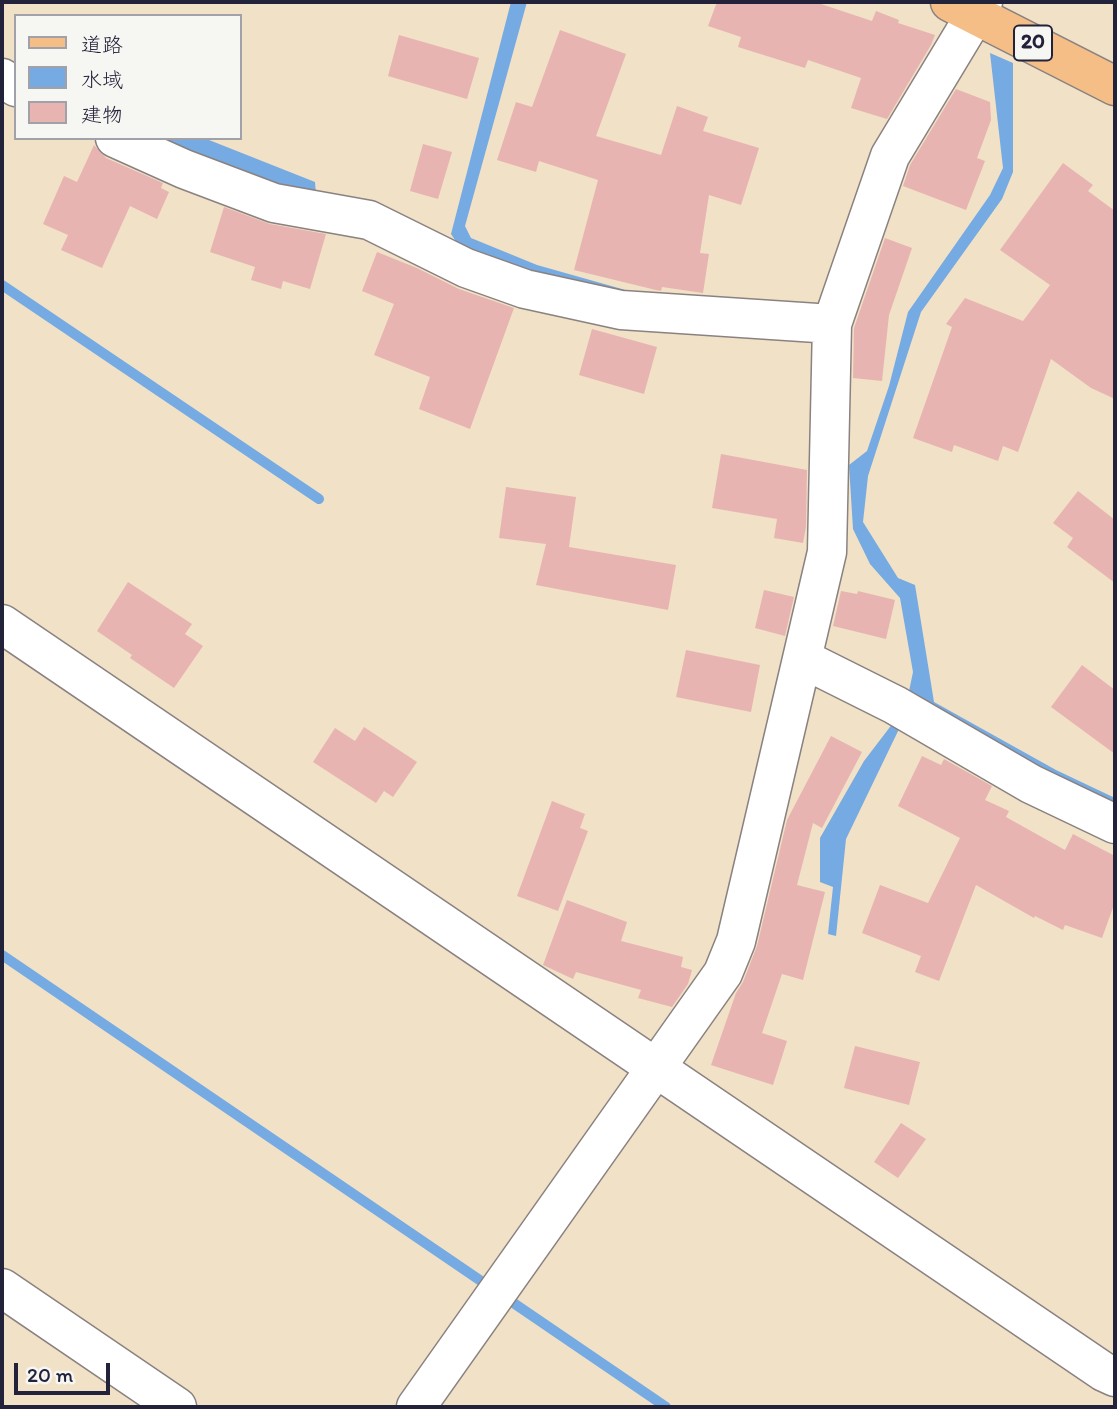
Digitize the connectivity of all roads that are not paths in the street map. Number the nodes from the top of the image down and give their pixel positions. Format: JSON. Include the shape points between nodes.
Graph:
{"nodes":[{"id":1,"x":970,"y":6,"type":"edge"},
{"id":2,"x":1115,"y":86,"type":"edge"},
{"id":3,"x":119,"y":140,"type":"edge"},
{"id":4,"x":832,"y":324,"type":"junction"},
{"id":5,"x":2,"y":624,"type":"edge"},
{"id":6,"x":803,"y":659,"type":"junction"},
{"id":7,"x":1115,"y":824,"type":"edge"},
{"id":8,"x":655,"y":1066,"type":"junction"},
{"id":9,"x":2,"y":1288,"type":"edge"},
{"id":10,"x":1115,"y":1377,"type":"edge"},
{"id":11,"x":177,"y":1407,"type":"edge"},
{"id":12,"x":416,"y":1407,"type":"edge"}],
"edges":[{"from":1,"to":2,"type":"main road","number":"20"},
{"from":1,"to":4,"type":"street","via":[[890,156]]},
{"from":3,"to":4,"type":"street","via":[[274,203],[369,220],[466,268],[525,289],[621,310]]},
{"from":4,"to":6,"type":"street","via":[[827,552]]},
{"from":5,"to":8,"type":"street"},
{"from":6,"to":7,"type":"street","via":[[907,712],[1031,784]]},
{"from":6,"to":8,"type":"street","via":[[736,941],[723,973]]},
{"from":8,"to":10,"type":"street"},
{"from":8,"to":12,"type":"street"},
{"from":9,"to":11,"type":"street"}]}
